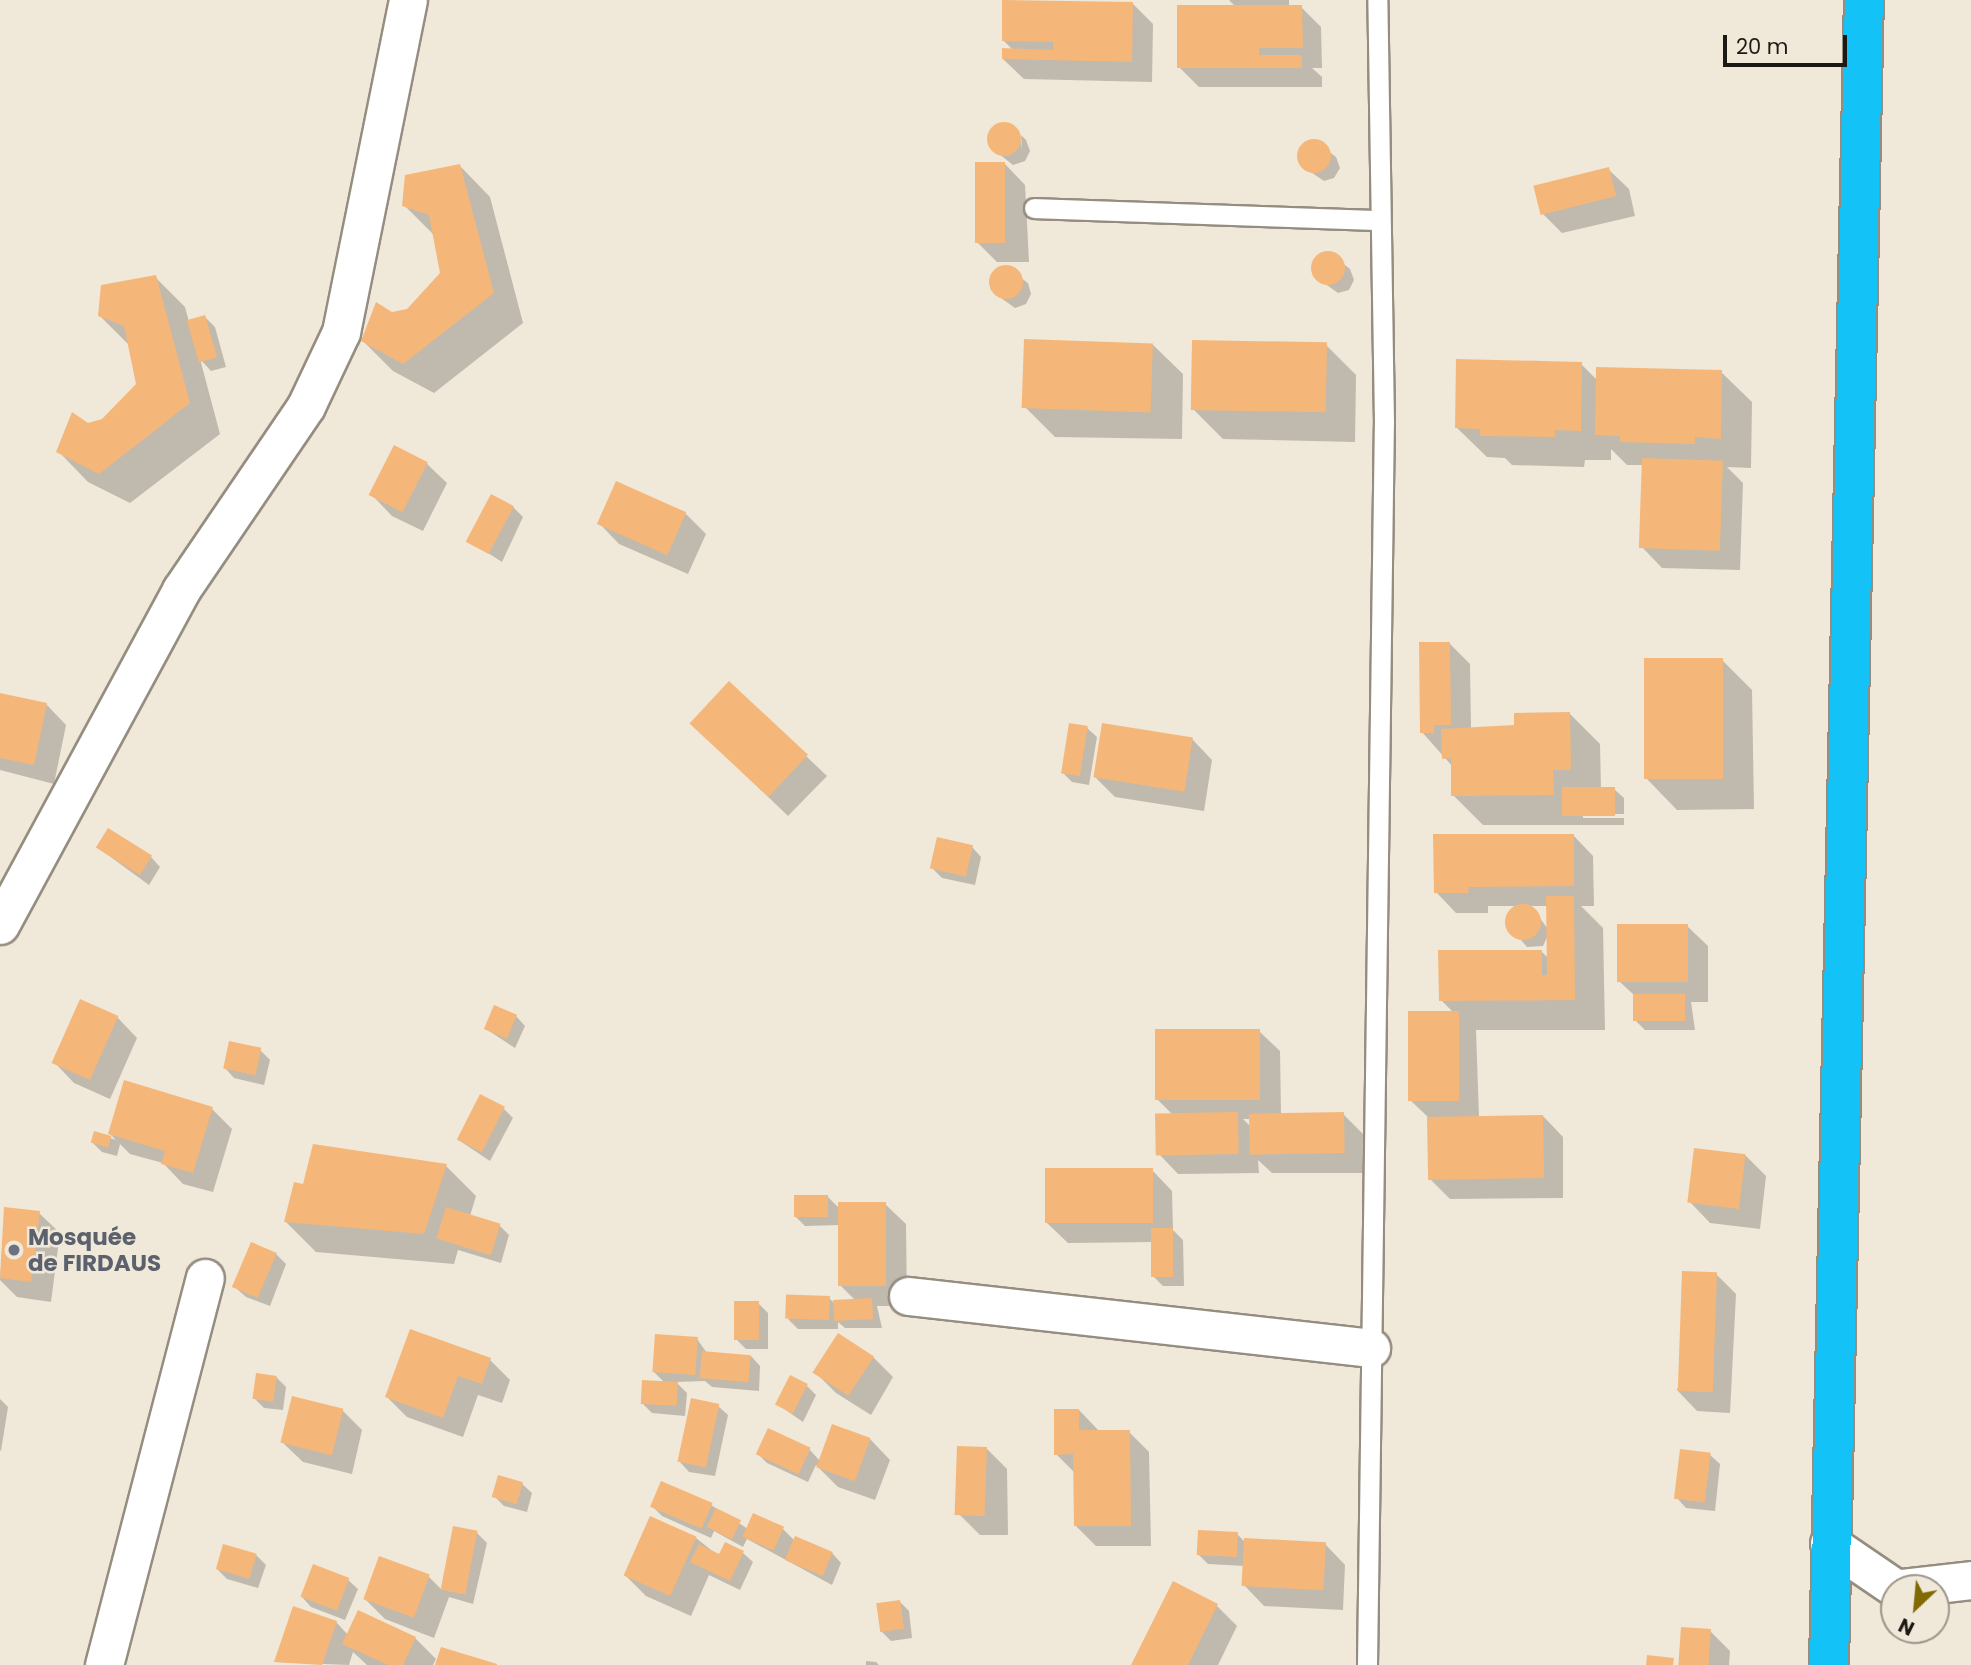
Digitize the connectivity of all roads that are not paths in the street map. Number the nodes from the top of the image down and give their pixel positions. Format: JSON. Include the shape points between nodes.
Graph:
{"nodes":[{"id":1,"x":408,"y":0,"type":"edge"},
{"id":2,"x":1377,"y":0,"type":"edge"},
{"id":3,"x":1864,"y":0,"type":"edge"},
{"id":4,"x":1034,"y":208,"type":"dead end"},
{"id":5,"x":1380,"y":220,"type":"junction"},
{"id":6,"x":0,"y":925,"type":"edge"},
{"id":7,"x":205,"y":1278,"type":"dead end"},
{"id":8,"x":908,"y":1296,"type":"dead end"},
{"id":9,"x":1371,"y":1348,"type":"junction"},
{"id":10,"x":1829,"y":1543,"type":"junction"},
{"id":11,"x":1880,"y":1578,"type":"edge"},
{"id":12,"x":1971,"y":1580,"type":"edge"},
{"id":13,"x":1950,"y":1582,"type":"edge"},
{"id":14,"x":104,"y":1665,"type":"edge"},
{"id":15,"x":1367,"y":1665,"type":"edge"},
{"id":16,"x":1829,"y":1665,"type":"edge"}],
"edges":[{"from":1,"to":6,"type":"street","via":[[341,332],[306,406],[181,590]]},
{"from":2,"to":5,"type":"lane"},
{"from":3,"to":10,"type":"highway"},
{"from":4,"to":5,"type":"lane"},
{"from":5,"to":9,"type":"lane","via":[[1384,423]]},
{"from":7,"to":14,"type":"street"},
{"from":8,"to":9,"type":"street"},
{"from":9,"to":15,"type":"lane"},
{"from":10,"to":11,"type":"street"},
{"from":10,"to":16,"type":"highway"},
{"from":12,"to":13,"type":"street"}]}
